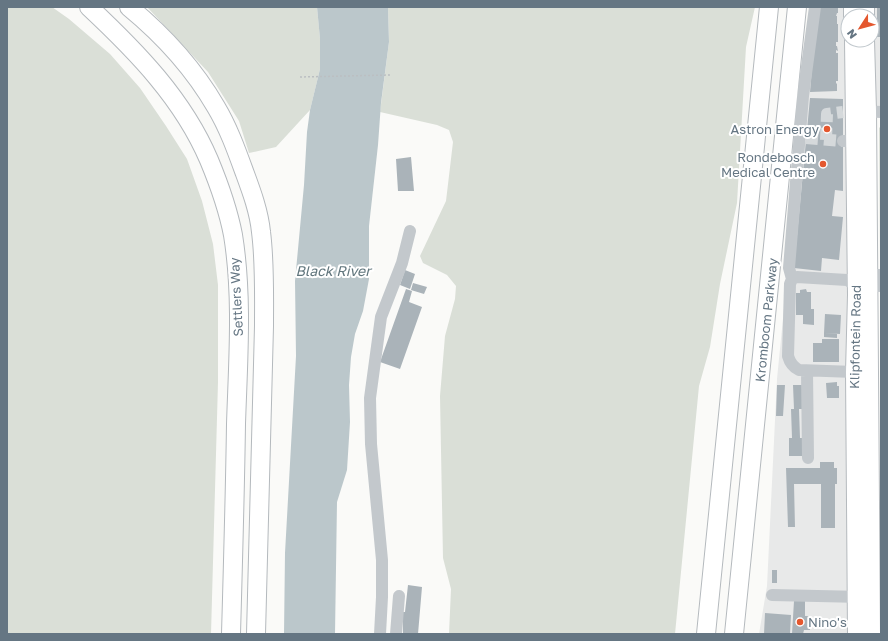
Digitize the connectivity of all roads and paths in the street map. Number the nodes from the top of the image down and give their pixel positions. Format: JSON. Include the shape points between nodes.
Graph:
{"nodes":[{"id":1,"x":89,"y":7,"type":"edge"},
{"id":2,"x":129,"y":7,"type":"edge"},
{"id":3,"x":769,"y":7,"type":"edge"},
{"id":4,"x":797,"y":7,"type":"edge"},
{"id":5,"x":815,"y":7,"type":"edge"},
{"id":6,"x":855,"y":48,"type":"edge"},
{"id":7,"x":866,"y":48,"type":"edge"},
{"id":8,"x":390,"y":75,"type":"dead end"},
{"id":9,"x":300,"y":77,"type":"dead end"},
{"id":10,"x":868,"y":111,"type":"edge"},
{"id":11,"x":410,"y":232,"type":"dead end"},
{"id":12,"x":792,"y":279,"type":"junction"},
{"id":13,"x":866,"y":280,"type":"edge"},
{"id":14,"x":807,"y":371,"type":"junction"},
{"id":15,"x":854,"y":372,"type":"junction"},
{"id":16,"x":808,"y":458,"type":"dead end"},
{"id":17,"x":876,"y":490,"type":"edge"},
{"id":18,"x":772,"y":595,"type":"dead end"},
{"id":19,"x":399,"y":596,"type":"dead end"},
{"id":20,"x":856,"y":597,"type":"junction"},
{"id":21,"x":872,"y":597,"type":"junction"},
{"id":22,"x":231,"y":634,"type":"edge"},
{"id":23,"x":256,"y":634,"type":"edge"},
{"id":24,"x":380,"y":634,"type":"edge"},
{"id":25,"x":396,"y":634,"type":"edge"},
{"id":26,"x":706,"y":634,"type":"edge"},
{"id":27,"x":734,"y":634,"type":"edge"},
{"id":28,"x":856,"y":634,"type":"edge"},
{"id":29,"x":872,"y":634,"type":"edge"}],
"edges":[{"from":1,"to":22,"type":"highway","name":"Settlers Way","via":[[141,58],[190,122],[209,159],[224,199],[233,235],[239,337]]},
{"from":2,"to":23,"type":"highway","name":"Settlers Way","via":[[187,64],[216,107],[236,148],[251,188],[261,230],[265,276]]},
{"from":3,"to":26,"type":"highway"},
{"from":4,"to":27,"type":"highway","name":"Kromboom Parkway"},
{"from":5,"to":12,"type":"lane","via":[[803,96],[803,138],[789,268]]},
{"from":6,"to":10,"type":"main road","name":"Klipfontein Road"},
{"from":7,"to":10,"type":"main road","name":"Klipfontein Road"},
{"from":8,"to":9,"type":"path"},
{"from":10,"to":13,"type":"main road","name":"Klipfontein Road"},
{"from":10,"to":13,"type":"main road","name":"Klipfontein Road","via":[[849,141]]},
{"from":11,"to":24,"type":"lane","via":[[402,263],[381,317],[370,398],[371,444],[382,560]]},
{"from":12,"to":13,"type":"lane","via":[[797,277]]},
{"from":12,"to":14,"type":"lane","via":[[788,356],[794,367]]},
{"from":13,"to":15,"type":"main road","name":"Klipfontein Road"},
{"from":13,"to":17,"type":"main road","name":"Klipfontein Road"},
{"from":14,"to":15,"type":"lane"},
{"from":14,"to":16,"type":"lane"},
{"from":15,"to":20,"type":"main road","name":"Klipfontein Road"},
{"from":17,"to":21,"type":"main road","name":"Klipfontein Road"},
{"from":18,"to":20,"type":"lane"},
{"from":19,"to":25,"type":"lane"},
{"from":20,"to":21,"type":"lane"},
{"from":20,"to":28,"type":"main road","name":"Klipfontein Road"},
{"from":21,"to":29,"type":"main road","name":"Klipfontein Road"}]}
